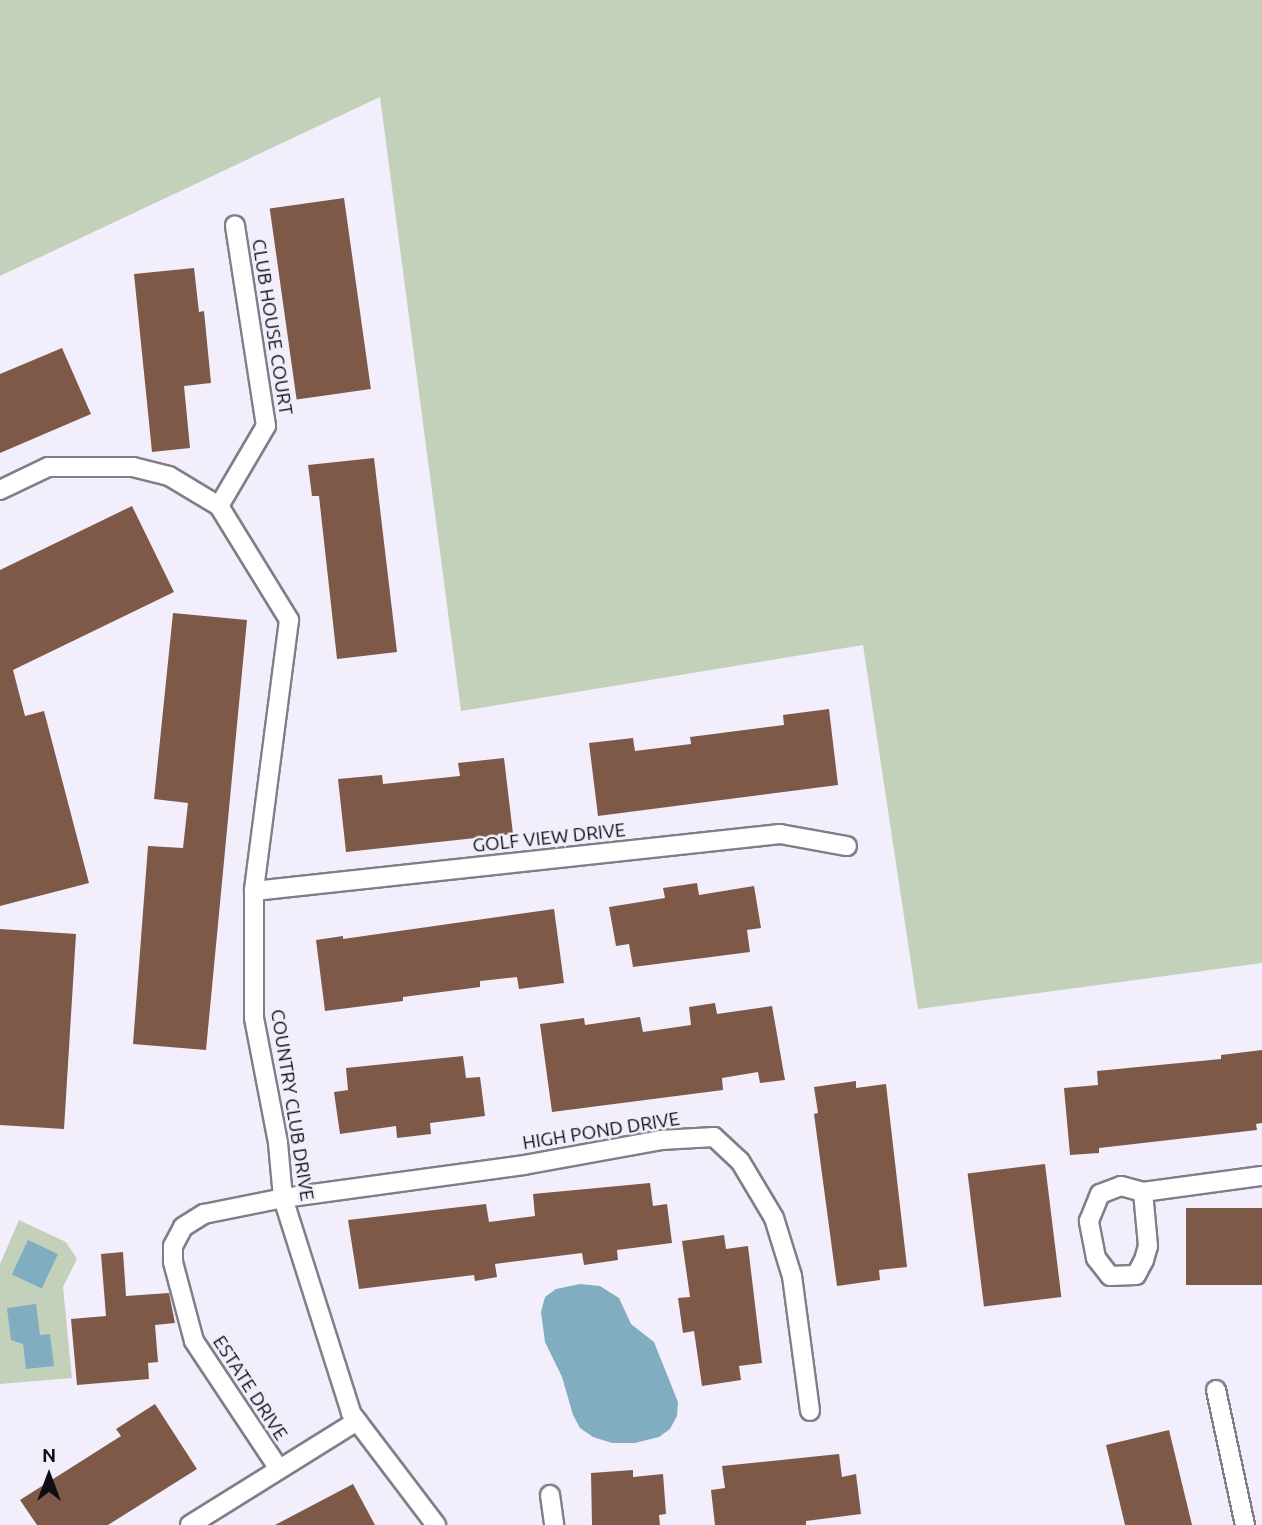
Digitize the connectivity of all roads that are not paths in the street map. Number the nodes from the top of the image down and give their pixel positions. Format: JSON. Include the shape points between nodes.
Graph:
{"nodes":[{"id":1,"x":235,"y":225,"type":"dead end"},
{"id":2,"x":0,"y":490,"type":"edge"},
{"id":3,"x":219,"y":506,"type":"junction"},
{"id":4,"x":847,"y":846,"type":"dead end"},
{"id":5,"x":254,"y":891,"type":"junction"},
{"id":6,"x":1262,"y":1176,"type":"edge"},
{"id":7,"x":1143,"y":1192,"type":"junction"},
{"id":8,"x":283,"y":1198,"type":"junction"},
{"id":9,"x":1216,"y":1390,"type":"dead end"},
{"id":10,"x":810,"y":1411,"type":"dead end"},
{"id":11,"x":357,"y":1421,"type":"junction"},
{"id":12,"x":279,"y":1469,"type":"junction"},
{"id":13,"x":550,"y":1495,"type":"dead end"},
{"id":14,"x":190,"y":1525,"type":"edge"},
{"id":15,"x":436,"y":1525,"type":"edge"},
{"id":16,"x":554,"y":1525,"type":"edge"},
{"id":17,"x":1245,"y":1525,"type":"edge"}],
"edges":[{"from":1,"to":3,"type":"street","name":"CLUB HOUSE COURT","via":[[266,426]]},
{"from":2,"to":3,"type":"street","via":[[48,467],[133,467],[169,476]]},
{"from":3,"to":5,"type":"street","name":"COUNTRY CLUB DRIVE","via":[[289,620]]},
{"from":4,"to":5,"type":"street","name":"GOLF VIEW DRIVE","via":[[780,834]]},
{"from":5,"to":8,"type":"street","name":"COUNTRY CLUB DRIVE","via":[[254,1018],[278,1143]]},
{"from":6,"to":7,"type":"street"},
{"from":7,"to":7,"type":"street","via":[[1121,1186],[1100,1194],[1089,1222],[1096,1258],[1110,1276],[1136,1275],[1144,1260],[1148,1246]]},
{"from":8,"to":10,"type":"street","name":"HIGH POND DRIVE","via":[[524,1165],[661,1140],[714,1137],[740,1161],[774,1218],[792,1276]]},
{"from":8,"to":11,"type":"street","name":"COUNTRY CLUB DRIVE"},
{"from":8,"to":12,"type":"street","name":"ESTATE DRIVE","via":[[204,1214],[183,1227],[173,1245],[173,1262],[194,1341]]},
{"from":9,"to":17,"type":"street"},
{"from":11,"to":12,"type":"street","name":"ESTATE DRIVE"},
{"from":11,"to":15,"type":"street","name":"COUNTRY CLUB DRIVE"},
{"from":12,"to":14,"type":"street","name":"ESTATE DRIVE"},
{"from":13,"to":16,"type":"street"}]}
